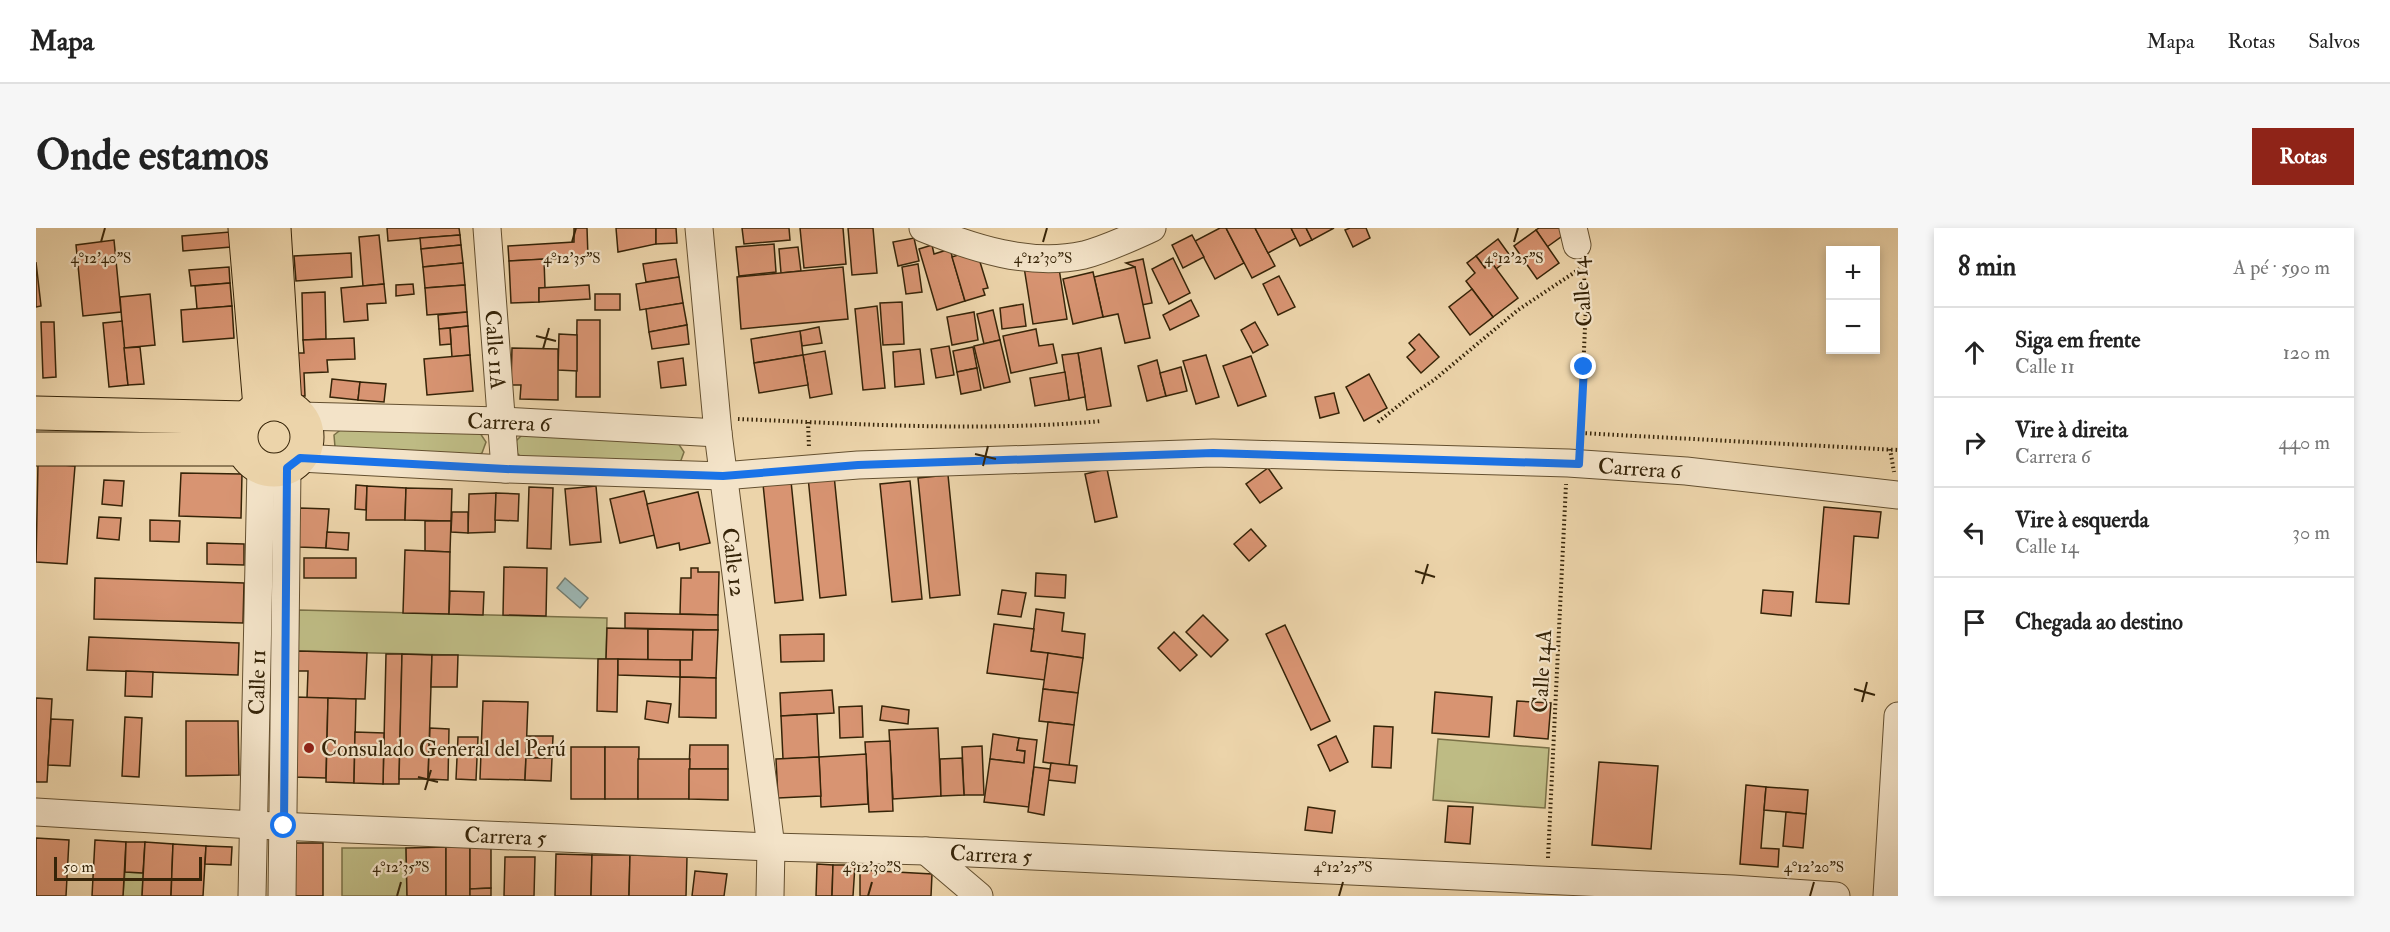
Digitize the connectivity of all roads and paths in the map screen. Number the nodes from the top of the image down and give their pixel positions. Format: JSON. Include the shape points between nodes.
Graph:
{"nodes":[{"id":1,"x":245,"y":228,"type":"edge"},
{"id":2,"x":274,"y":228,"type":"edge"},
{"id":3,"x":487,"y":228,"type":"edge"},
{"id":4,"x":699,"y":228,"type":"edge"},
{"id":5,"x":923,"y":228,"type":"edge"},
{"id":6,"x":1152,"y":228,"type":"edge"},
{"id":7,"x":1578,"y":246,"type":"edge"},
{"id":8,"x":36,"y":413,"type":"edge"},
{"id":9,"x":501,"y":421,"type":"junction"},
{"id":10,"x":1102,"y":421,"type":"dead end"},
{"id":11,"x":1378,"y":422,"type":"dead end"},
{"id":12,"x":717,"y":426,"type":"junction"},
{"id":13,"x":1581,"y":433,"type":"junction"},
{"id":14,"x":272,"y":436,"type":"junction"},
{"id":15,"x":36,"y":449,"type":"edge"},
{"id":16,"x":1898,"y":450,"type":"edge"},
{"id":17,"x":1573,"y":463,"type":"junction"},
{"id":18,"x":506,"y":469,"type":"junction"},
{"id":19,"x":723,"y":476,"type":"junction"},
{"id":20,"x":1898,"y":495,"type":"edge"},
{"id":21,"x":1898,"y":716,"type":"edge"},
{"id":22,"x":36,"y":812,"type":"edge"},
{"id":23,"x":253,"y":825,"type":"junction"},
{"id":24,"x":284,"y":826,"type":"junction"},
{"id":25,"x":771,"y":847,"type":"junction"},
{"id":26,"x":926,"y":851,"type":"junction"},
{"id":27,"x":1561,"y":886,"type":"edge"},
{"id":28,"x":1733,"y":892,"type":"edge"},
{"id":29,"x":252,"y":896,"type":"edge"},
{"id":30,"x":282,"y":896,"type":"edge"},
{"id":31,"x":770,"y":896,"type":"edge"},
{"id":32,"x":979,"y":896,"type":"edge"},
{"id":33,"x":1836,"y":896,"type":"edge"},
{"id":34,"x":1887,"y":896,"type":"edge"}],
"edges":[{"from":1,"to":14,"type":"main road","name":"Calle 11"},
{"from":2,"to":14,"type":"main road","name":"Calle 11"},
{"from":3,"to":9,"type":"street","name":"Calle 11A"},
{"from":4,"to":12,"type":"street","name":"Calle 12"},
{"from":5,"to":6,"type":"street","via":[[984,250],[1059,259],[1085,254]]},
{"from":7,"to":11,"type":"path","via":[[1518,310]]},
{"from":7,"to":13,"type":"path","name":"Calle 14","via":[[1586,304]]},
{"from":8,"to":14,"type":"main road","name":"Carrera 6"},
{"from":9,"to":12,"type":"street","name":"Carrera 6"},
{"from":9,"to":14,"type":"street","name":"Carrera 6"},
{"from":9,"to":18,"type":"street","name":"Calle 11A"},
{"from":10,"to":12,"type":"path","via":[[1045,426]]},
{"from":12,"to":19,"type":"street","name":"Calle 12"},
{"from":13,"to":16,"type":"path"},
{"from":13,"to":17,"type":"path","name":"Calle 14"},
{"from":14,"to":15,"type":"main road","name":"Carrera 6"},
{"from":14,"to":18,"type":"street","name":"Carrera 6"},
{"from":14,"to":23,"type":"street","name":"Calle 11"},
{"from":14,"to":24,"type":"street","name":"Calle 11"},
{"from":17,"to":19,"type":"street","name":"Carrera 6","via":[[1213,453],[858,465]]},
{"from":17,"to":20,"type":"street","name":"Carrera 6","via":[[1686,471]]},
{"from":17,"to":27,"type":"path","name":"Calle 14A"},
{"from":18,"to":19,"type":"street","name":"Carrera 6"},
{"from":19,"to":25,"type":"street","name":"Calle 12"},
{"from":21,"to":34,"type":"street"},
{"from":22,"to":23,"type":"street","name":"Carrera 5"},
{"from":23,"to":24,"type":"street","name":"Carrera 5"},
{"from":23,"to":29,"type":"street","name":"Calle 11"},
{"from":24,"to":25,"type":"street","name":"Carrera 5"},
{"from":24,"to":30,"type":"street","name":"Calle 11"},
{"from":25,"to":26,"type":"street","name":"Carrera 5"},
{"from":25,"to":31,"type":"street","name":"Calle 12"},
{"from":26,"to":27,"type":"street","name":"Carrera 5"},
{"from":26,"to":32,"type":"street"},
{"from":27,"to":28,"type":"street","name":"Carrera 5"},
{"from":28,"to":33,"type":"street","name":"Carrera 5"}]}
